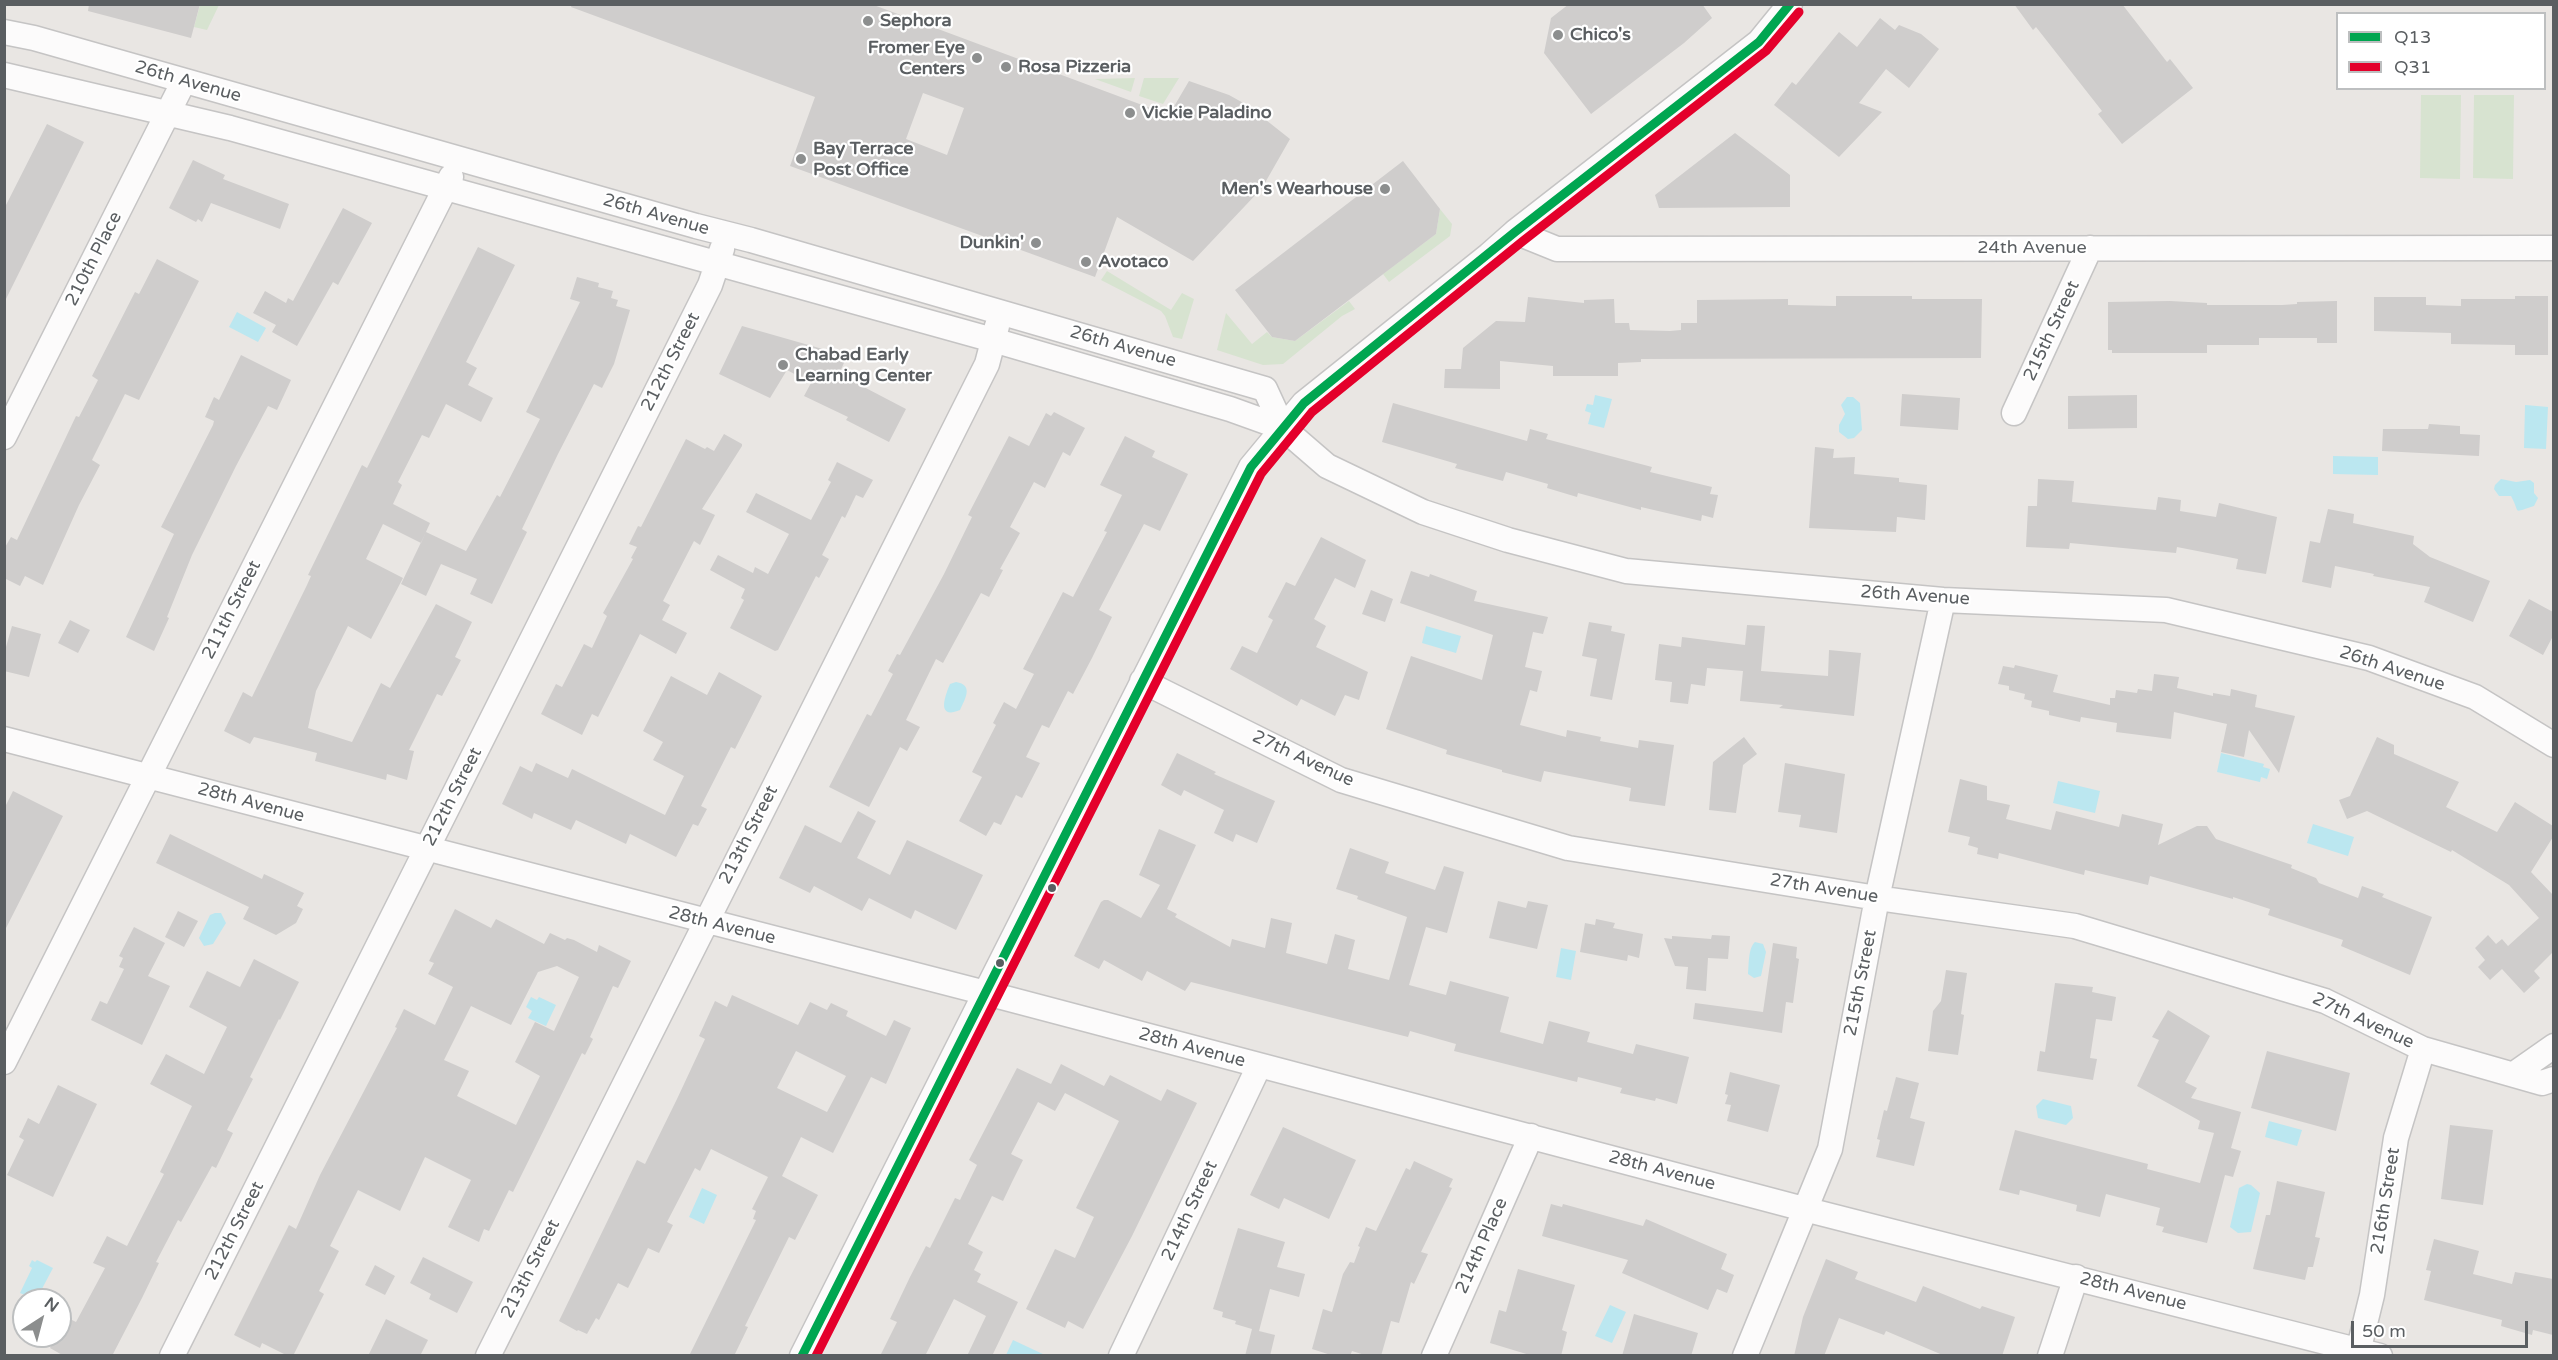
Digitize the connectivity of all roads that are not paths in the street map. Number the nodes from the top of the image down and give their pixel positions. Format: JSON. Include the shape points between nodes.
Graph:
{"nodes":[{"id":1,"x":1790,"y":4,"type":"edge"},
{"id":2,"x":4,"y":32,"type":"edge"},
{"id":3,"x":4,"y":75,"type":"edge"},
{"id":4,"x":184,"y":81,"type":"junction"},
{"id":5,"x":168,"y":112,"type":"junction"},
{"id":6,"x":460,"y":159,"type":"junction"},
{"id":7,"x":445,"y":190,"type":"junction"},
{"id":8,"x":1515,"y":232,"type":"junction"},
{"id":9,"x":726,"y":235,"type":"junction"},
{"id":10,"x":2090,"y":248,"type":"junction"},
{"id":11,"x":2553,"y":248,"type":"edge"},
{"id":12,"x":718,"y":264,"type":"junction"},
{"id":13,"x":1001,"y":311,"type":"junction"},
{"id":14,"x":993,"y":340,"type":"junction"},
{"id":15,"x":2014,"y":413,"type":"dead end"},
{"id":16,"x":1283,"y":428,"type":"junction"},
{"id":17,"x":4,"y":437,"type":"edge"},
{"id":18,"x":1943,"y":600,"type":"junction"},
{"id":19,"x":1142,"y":681,"type":"junction"},
{"id":20,"x":4,"y":739,"type":"edge"},
{"id":21,"x":2553,"y":745,"type":"edge"},
{"id":22,"x":148,"y":776,"type":"junction"},
{"id":23,"x":427,"y":849,"type":"junction"},
{"id":24,"x":1877,"y":898,"type":"junction"},
{"id":25,"x":705,"y":921,"type":"junction"},
{"id":26,"x":985,"y":993,"type":"junction"},
{"id":27,"x":2553,"y":1046,"type":"edge"},
{"id":28,"x":2423,"y":1049,"type":"junction"},
{"id":29,"x":4,"y":1062,"type":"edge"},
{"id":30,"x":1259,"y":1066,"type":"junction"},
{"id":31,"x":2514,"y":1074,"type":"junction"},
{"id":32,"x":2553,"y":1079,"type":"edge"},
{"id":33,"x":1531,"y":1136,"type":"junction"},
{"id":34,"x":1804,"y":1209,"type":"junction"},
{"id":35,"x":2076,"y":1277,"type":"junction"},
{"id":36,"x":2365,"y":1354,"type":"edge"},
{"id":37,"x":172,"y":1356,"type":"edge"},
{"id":38,"x":488,"y":1356,"type":"edge"},
{"id":39,"x":802,"y":1356,"type":"edge"},
{"id":40,"x":1121,"y":1356,"type":"edge"},
{"id":41,"x":1434,"y":1356,"type":"edge"},
{"id":42,"x":1745,"y":1356,"type":"edge"},
{"id":43,"x":2050,"y":1356,"type":"edge"}],
"edges":[{"from":1,"to":8,"type":"street","via":[[1759,42]]},
{"from":2,"to":4,"type":"street","name":"26th Avenue"},
{"from":3,"to":5,"type":"street","name":"26th Avenue"},
{"from":4,"to":5,"type":"street","name":"210th Place"},
{"from":4,"to":6,"type":"street","name":"26th Avenue"},
{"from":5,"to":7,"type":"street","name":"26th Avenue"},
{"from":5,"to":17,"type":"street","name":"210th Place"},
{"from":6,"to":7,"type":"street","name":"211th Street"},
{"from":6,"to":9,"type":"street","name":"26th Avenue"},
{"from":7,"to":12,"type":"street","name":"26th Avenue"},
{"from":7,"to":22,"type":"street","name":"211th Street"},
{"from":8,"to":10,"type":"street","name":"24th Avenue","via":[[1557,249]]},
{"from":8,"to":16,"type":"street","via":[[1304,403]]},
{"from":9,"to":12,"type":"street","name":"212th Street"},
{"from":9,"to":13,"type":"street","name":"26th Avenue"},
{"from":10,"to":11,"type":"street","name":"24th Avenue"},
{"from":10,"to":15,"type":"street","name":"215th Street"},
{"from":12,"to":14,"type":"street","name":"26th Avenue"},
{"from":12,"to":23,"type":"street","name":"212th Street"},
{"from":13,"to":14,"type":"street","name":"213th Street"},
{"from":13,"to":16,"type":"street","name":"26th Avenue","via":[[1265,389]]},
{"from":14,"to":16,"type":"street","name":"26th Avenue"},
{"from":14,"to":25,"type":"street","name":"213th Street","via":[[987,364]]},
{"from":16,"to":18,"type":"street","name":"26th Avenue","via":[[1327,466],[1423,512],[1626,571]]},
{"from":16,"to":19,"type":"street","via":[[1251,467]]},
{"from":18,"to":21,"type":"street","name":"26th Avenue","via":[[2166,610],[2369,658],[2475,697]]},
{"from":18,"to":24,"type":"street","name":"215th Street"},
{"from":19,"to":24,"type":"street","name":"27th Avenue","via":[[1341,780],[1568,848]]},
{"from":19,"to":26,"type":"street"},
{"from":20,"to":22,"type":"street","name":"28th Avenue"},
{"from":22,"to":23,"type":"street","name":"28th Avenue"},
{"from":22,"to":29,"type":"street","name":"211th Street"},
{"from":23,"to":25,"type":"street","name":"28th Avenue"},
{"from":23,"to":37,"type":"street","name":"212th Street"},
{"from":24,"to":28,"type":"street","name":"27th Avenue","via":[[2075,926],[2325,1001]]},
{"from":24,"to":34,"type":"street","name":"215th Street","via":[[1830,1149]]},
{"from":25,"to":26,"type":"street","name":"28th Avenue"},
{"from":25,"to":38,"type":"street","name":"213th Street"},
{"from":26,"to":30,"type":"street","name":"28th Avenue"},
{"from":26,"to":39,"type":"street"},
{"from":27,"to":31,"type":"street"},
{"from":28,"to":31,"type":"street","name":"27th Avenue"},
{"from":28,"to":36,"type":"street","name":"216th Street","via":[[2396,1138]]},
{"from":30,"to":33,"type":"street","name":"28th Avenue"},
{"from":30,"to":40,"type":"street","name":"214th Street"},
{"from":31,"to":32,"type":"street","name":"27th Avenue","via":[[2542,1083]]},
{"from":33,"to":34,"type":"street","name":"28th Avenue"},
{"from":33,"to":41,"type":"street","name":"214th Place"},
{"from":34,"to":35,"type":"street","name":"28th Avenue"},
{"from":34,"to":42,"type":"street","name":"215th Street"},
{"from":35,"to":36,"type":"street","name":"28th Avenue"},
{"from":35,"to":43,"type":"street"}]}
